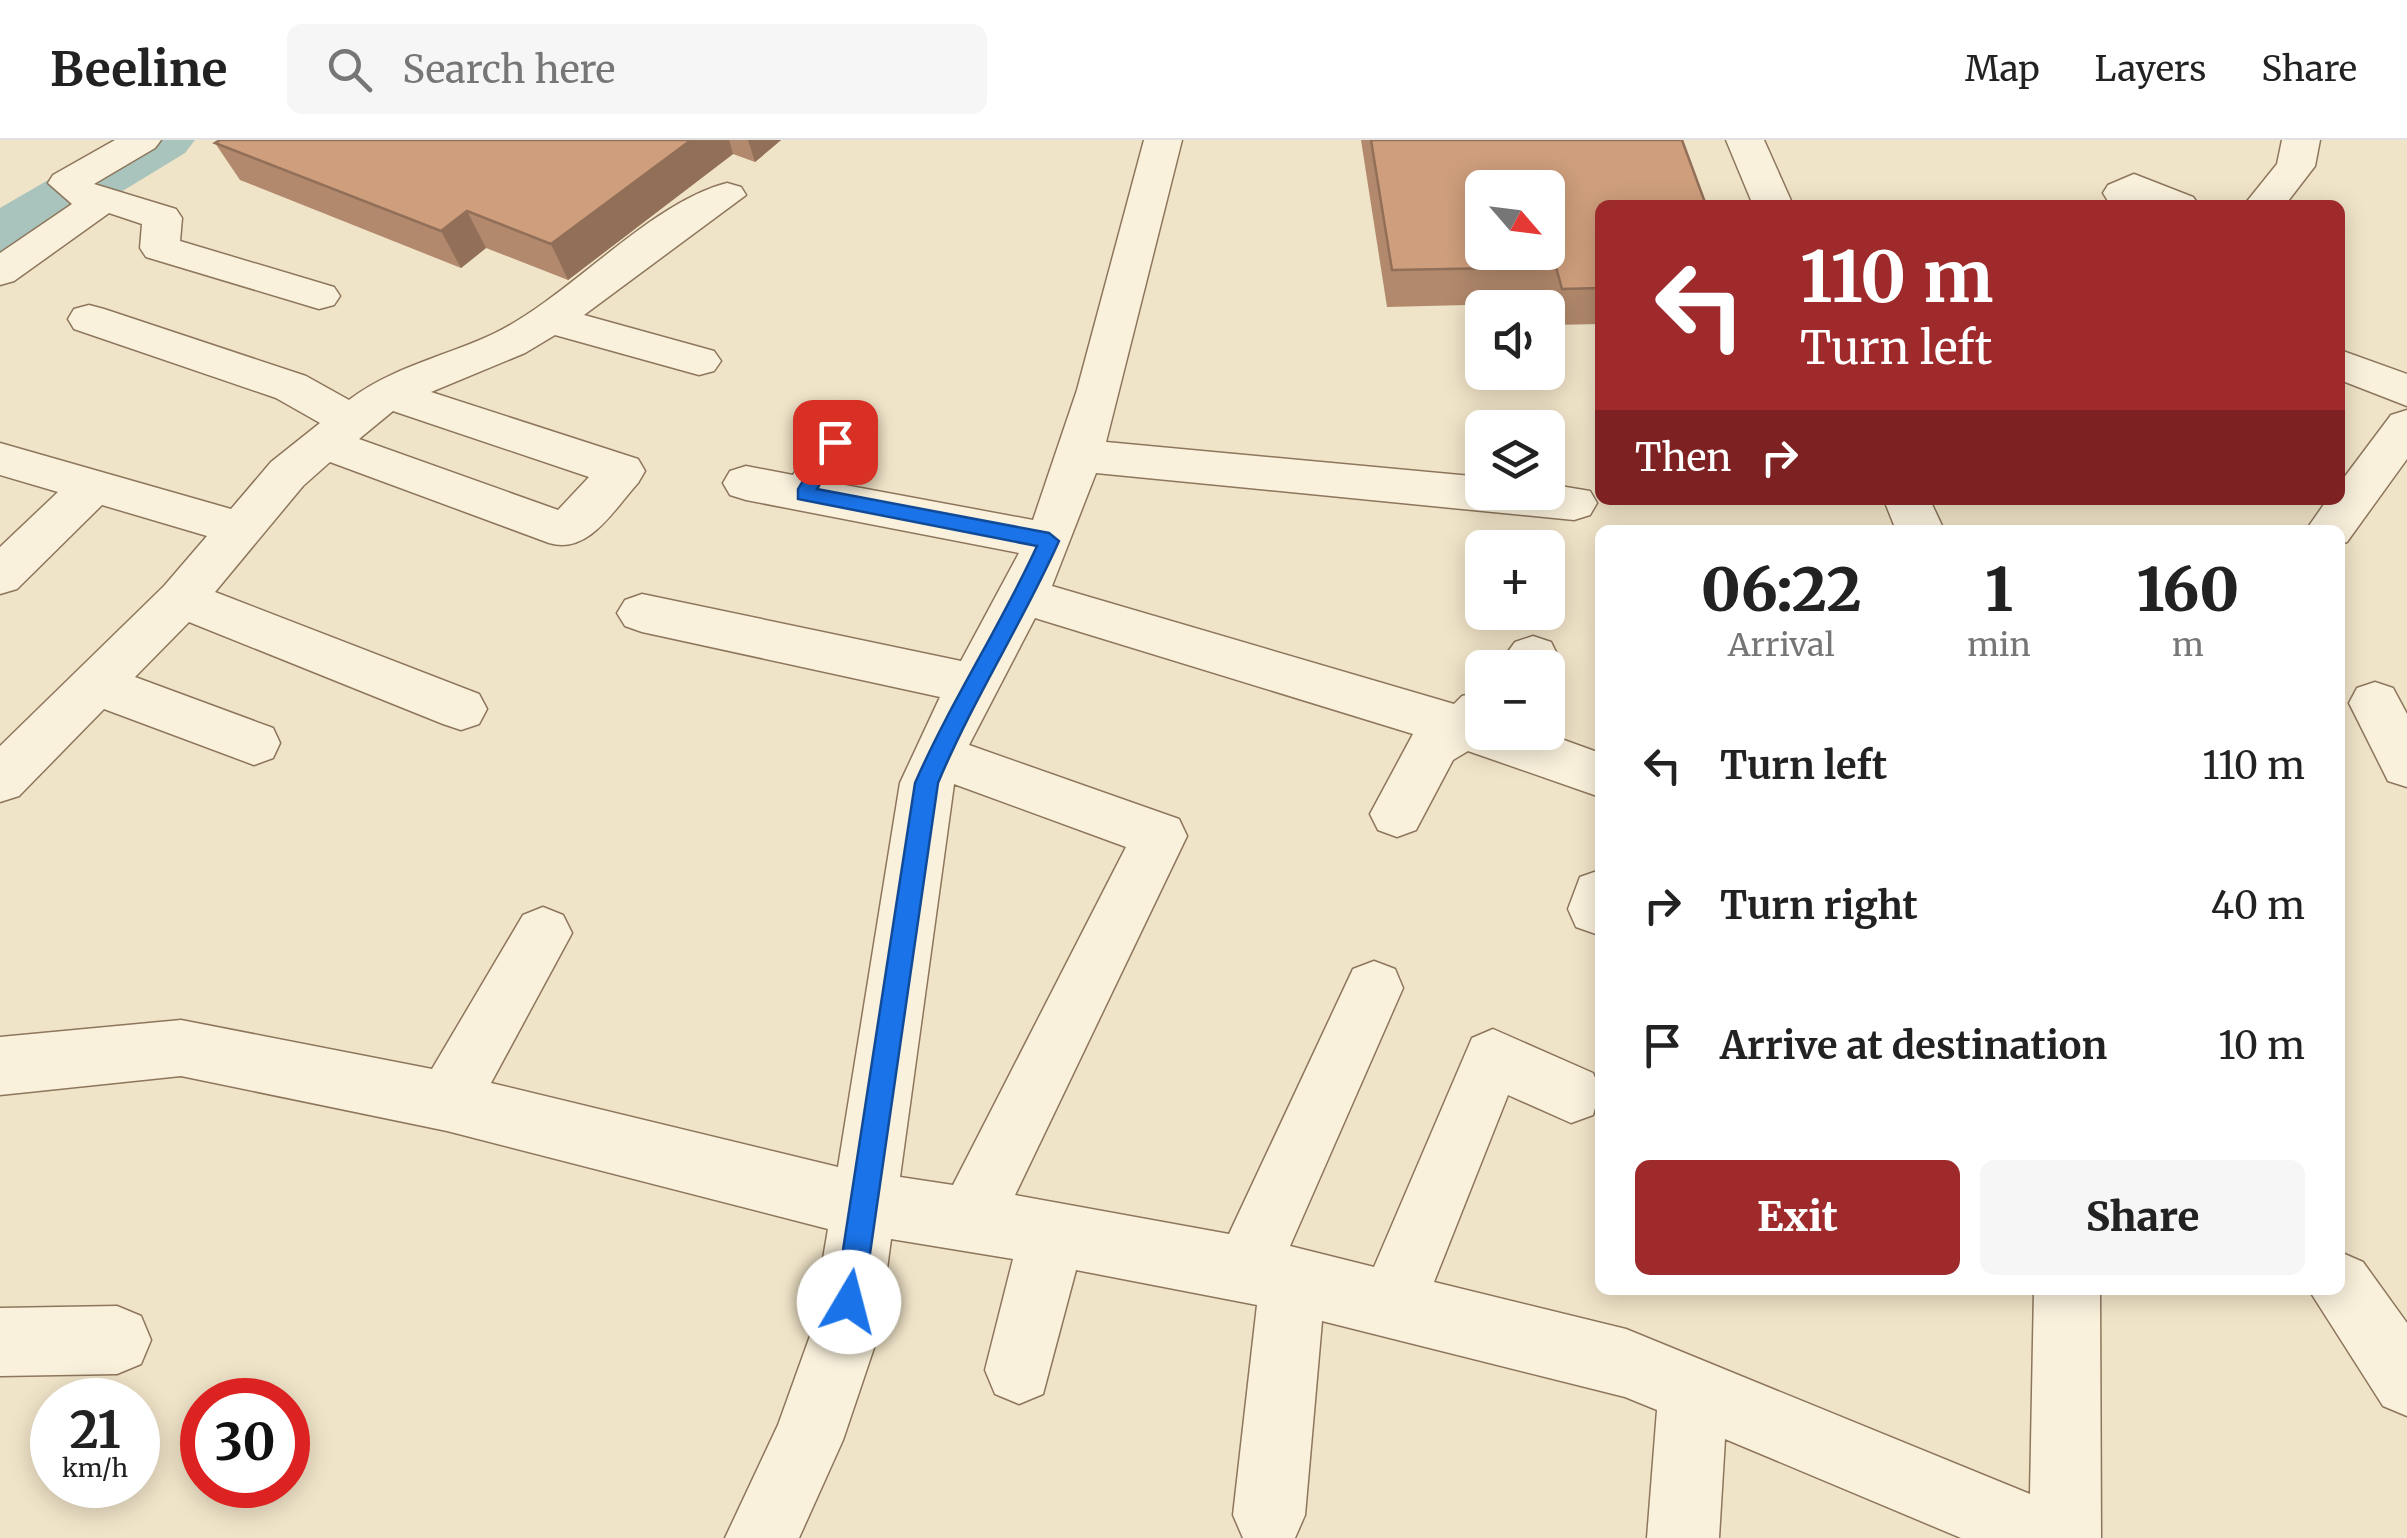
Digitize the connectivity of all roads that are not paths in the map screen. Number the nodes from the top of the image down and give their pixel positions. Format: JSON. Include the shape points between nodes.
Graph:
{"nodes":[{"id":1,"x":142,"y":140,"type":"edge"},
{"id":2,"x":1163,"y":140,"type":"edge"},
{"id":3,"x":1745,"y":140,"type":"edge"},
{"id":4,"x":2302,"y":140,"type":"edge"},
{"id":5,"x":2122,"y":193,"type":"dead end"},
{"id":6,"x":726,"y":195,"type":"dead end"},
{"id":7,"x":85,"y":196,"type":"junction"},
{"id":8,"x":1772,"y":200,"type":"edge"},
{"id":9,"x":2167,"y":200,"type":"edge"},
{"id":10,"x":2268,"y":200,"type":"edge"},
{"id":11,"x":0,"y":272,"type":"edge"},
{"id":12,"x":319,"y":296,"type":"dead end"},
{"id":13,"x":88,"y":319,"type":"dead end"},
{"id":14,"x":550,"y":320,"type":"junction"},
{"id":15,"x":699,"y":360,"type":"dead end"},
{"id":16,"x":2345,"y":366,"type":"edge"},
{"id":17,"x":2407,"y":392,"type":"edge"},
{"id":18,"x":354,"y":419,"type":"junction"},
{"id":19,"x":2407,"y":426,"type":"edge"},
{"id":20,"x":835,"y":442,"type":"dead end"},
{"id":21,"x":1079,"y":455,"type":"junction"},
{"id":22,"x":0,"y":459,"type":"edge"},
{"id":23,"x":746,"y":483,"type":"dead end"},
{"id":24,"x":93,"y":486,"type":"junction"},
{"id":25,"x":1465,"y":490,"type":"edge"},
{"id":26,"x":805,"y":494,"type":"junction"},
{"id":27,"x":2334,"y":525,"type":"edge"},
{"id":28,"x":236,"y":528,"type":"junction"},
{"id":29,"x":1049,"y":541,"type":"junction"},
{"id":30,"x":0,"y":576,"type":"edge"},
{"id":31,"x":1024,"y":596,"type":"junction"},
{"id":32,"x":182,"y":599,"type":"junction"},
{"id":33,"x":642,"y":613,"type":"dead end"},
{"id":34,"x":974,"y":684,"type":"junction"},
{"id":35,"x":98,"y":685,"type":"junction"},
{"id":36,"x":2374,"y":703,"type":"edge"},
{"id":37,"x":461,"y":709,"type":"dead end"},
{"id":38,"x":1465,"y":717,"type":"edge"},
{"id":39,"x":1465,"y":725,"type":"edge"},
{"id":40,"x":254,"y":744,"type":"dead end"},
{"id":41,"x":1543,"y":750,"type":"edge"},
{"id":42,"x":936,"y":756,"type":"junction"},
{"id":43,"x":2407,"y":765,"type":"edge"},
{"id":44,"x":1595,"y":773,"type":"edge"},
{"id":45,"x":0,"y":780,"type":"edge"},
{"id":46,"x":1397,"y":814,"type":"dead end"},
{"id":47,"x":543,"y":933,"type":"dead end"},
{"id":48,"x":1374,"y":988,"type":"dead end"},
{"id":49,"x":0,"y":1066,"type":"edge"},
{"id":50,"x":1571,"y":1094,"type":"dead end"},
{"id":51,"x":447,"y":1100,"type":"junction"},
{"id":52,"x":862,"y":1202,"type":"junction"},
{"id":53,"x":969,"y":1220,"type":"junction"},
{"id":54,"x":1052,"y":1232,"type":"junction"},
{"id":55,"x":1269,"y":1275,"type":"junction"},
{"id":56,"x":2345,"y":1292,"type":"edge"},
{"id":57,"x":2057,"y":1295,"type":"edge"},
{"id":58,"x":1392,"y":1304,"type":"junction"},
{"id":59,"x":118,"y":1340,"type":"dead end"},
{"id":60,"x":0,"y":1342,"type":"edge"},
{"id":61,"x":1019,"y":1370,"type":"dead end"},
{"id":62,"x":2407,"y":1382,"type":"edge"},
{"id":63,"x":1693,"y":1390,"type":"junction"},
{"id":64,"x":1269,"y":1515,"type":"dead end"},
{"id":65,"x":761,"y":1538,"type":"edge"},
{"id":66,"x":1682,"y":1538,"type":"edge"},
{"id":67,"x":2048,"y":1538,"type":"edge"},
{"id":68,"x":2065,"y":1538,"type":"edge"}],
"edges":[{"from":1,"to":7,"type":"street","via":[[67,183]]},
{"from":2,"to":21,"type":"street"},
{"from":3,"to":8,"type":"street"},
{"from":4,"to":10,"type":"street","via":[[2296,166]]},
{"from":5,"to":9,"type":"street","via":[[2134,186]]},
{"from":6,"to":14,"type":"street"},
{"from":7,"to":11,"type":"street","via":[[82,218]]},
{"from":7,"to":12,"type":"street","via":[[162,218],[160,248]]},
{"from":13,"to":18,"type":"street","via":[[291,387]]},
{"from":14,"to":15,"type":"street"},
{"from":14,"to":18,"type":"street"},
{"from":16,"to":17,"type":"street"},
{"from":18,"to":18,"type":"street","via":[[566,531],[622,472]]},
{"from":18,"to":28,"type":"street","via":[[287,474]]},
{"from":19,"to":27,"type":"street"},
{"from":20,"to":26,"type":"street"},
{"from":21,"to":25,"type":"street"},
{"from":21,"to":29,"type":"street"},
{"from":22,"to":24,"type":"street"},
{"from":23,"to":26,"type":"street"},
{"from":24,"to":28,"type":"street"},
{"from":24,"to":30,"type":"street"},
{"from":26,"to":29,"type":"street"},
{"from":28,"to":32,"type":"street"},
{"from":29,"to":31,"type":"street"},
{"from":31,"to":34,"type":"street"},
{"from":31,"to":38,"type":"street"},
{"from":32,"to":35,"type":"street"},
{"from":32,"to":37,"type":"street"},
{"from":33,"to":34,"type":"street"},
{"from":34,"to":42,"type":"street"},
{"from":35,"to":40,"type":"street"},
{"from":35,"to":45,"type":"street"},
{"from":36,"to":43,"type":"street"},
{"from":39,"to":46,"type":"street","via":[[1434,746]]},
{"from":41,"to":44,"type":"street"},
{"from":42,"to":52,"type":"street","via":[[912,854]]},
{"from":42,"to":53,"type":"street","via":[[1160,836]]},
{"from":47,"to":51,"type":"street"},
{"from":48,"to":55,"type":"street"},
{"from":49,"to":51,"type":"street","via":[[181,1048]]},
{"from":50,"to":58,"type":"street","via":[[1493,1058]]},
{"from":51,"to":52,"type":"street","via":[[796,1192]]},
{"from":52,"to":53,"type":"street"},
{"from":52,"to":65,"type":"street","via":[[844,1336],[808,1440]]},
{"from":53,"to":54,"type":"street"},
{"from":54,"to":55,"type":"street"},
{"from":54,"to":61,"type":"street"},
{"from":55,"to":58,"type":"street"},
{"from":55,"to":64,"type":"street"},
{"from":56,"to":62,"type":"street"},
{"from":57,"to":68,"type":"street"},
{"from":58,"to":63,"type":"street","via":[[1626,1363]]},
{"from":59,"to":60,"type":"street"},
{"from":63,"to":66,"type":"street"},
{"from":63,"to":67,"type":"street"}]}
